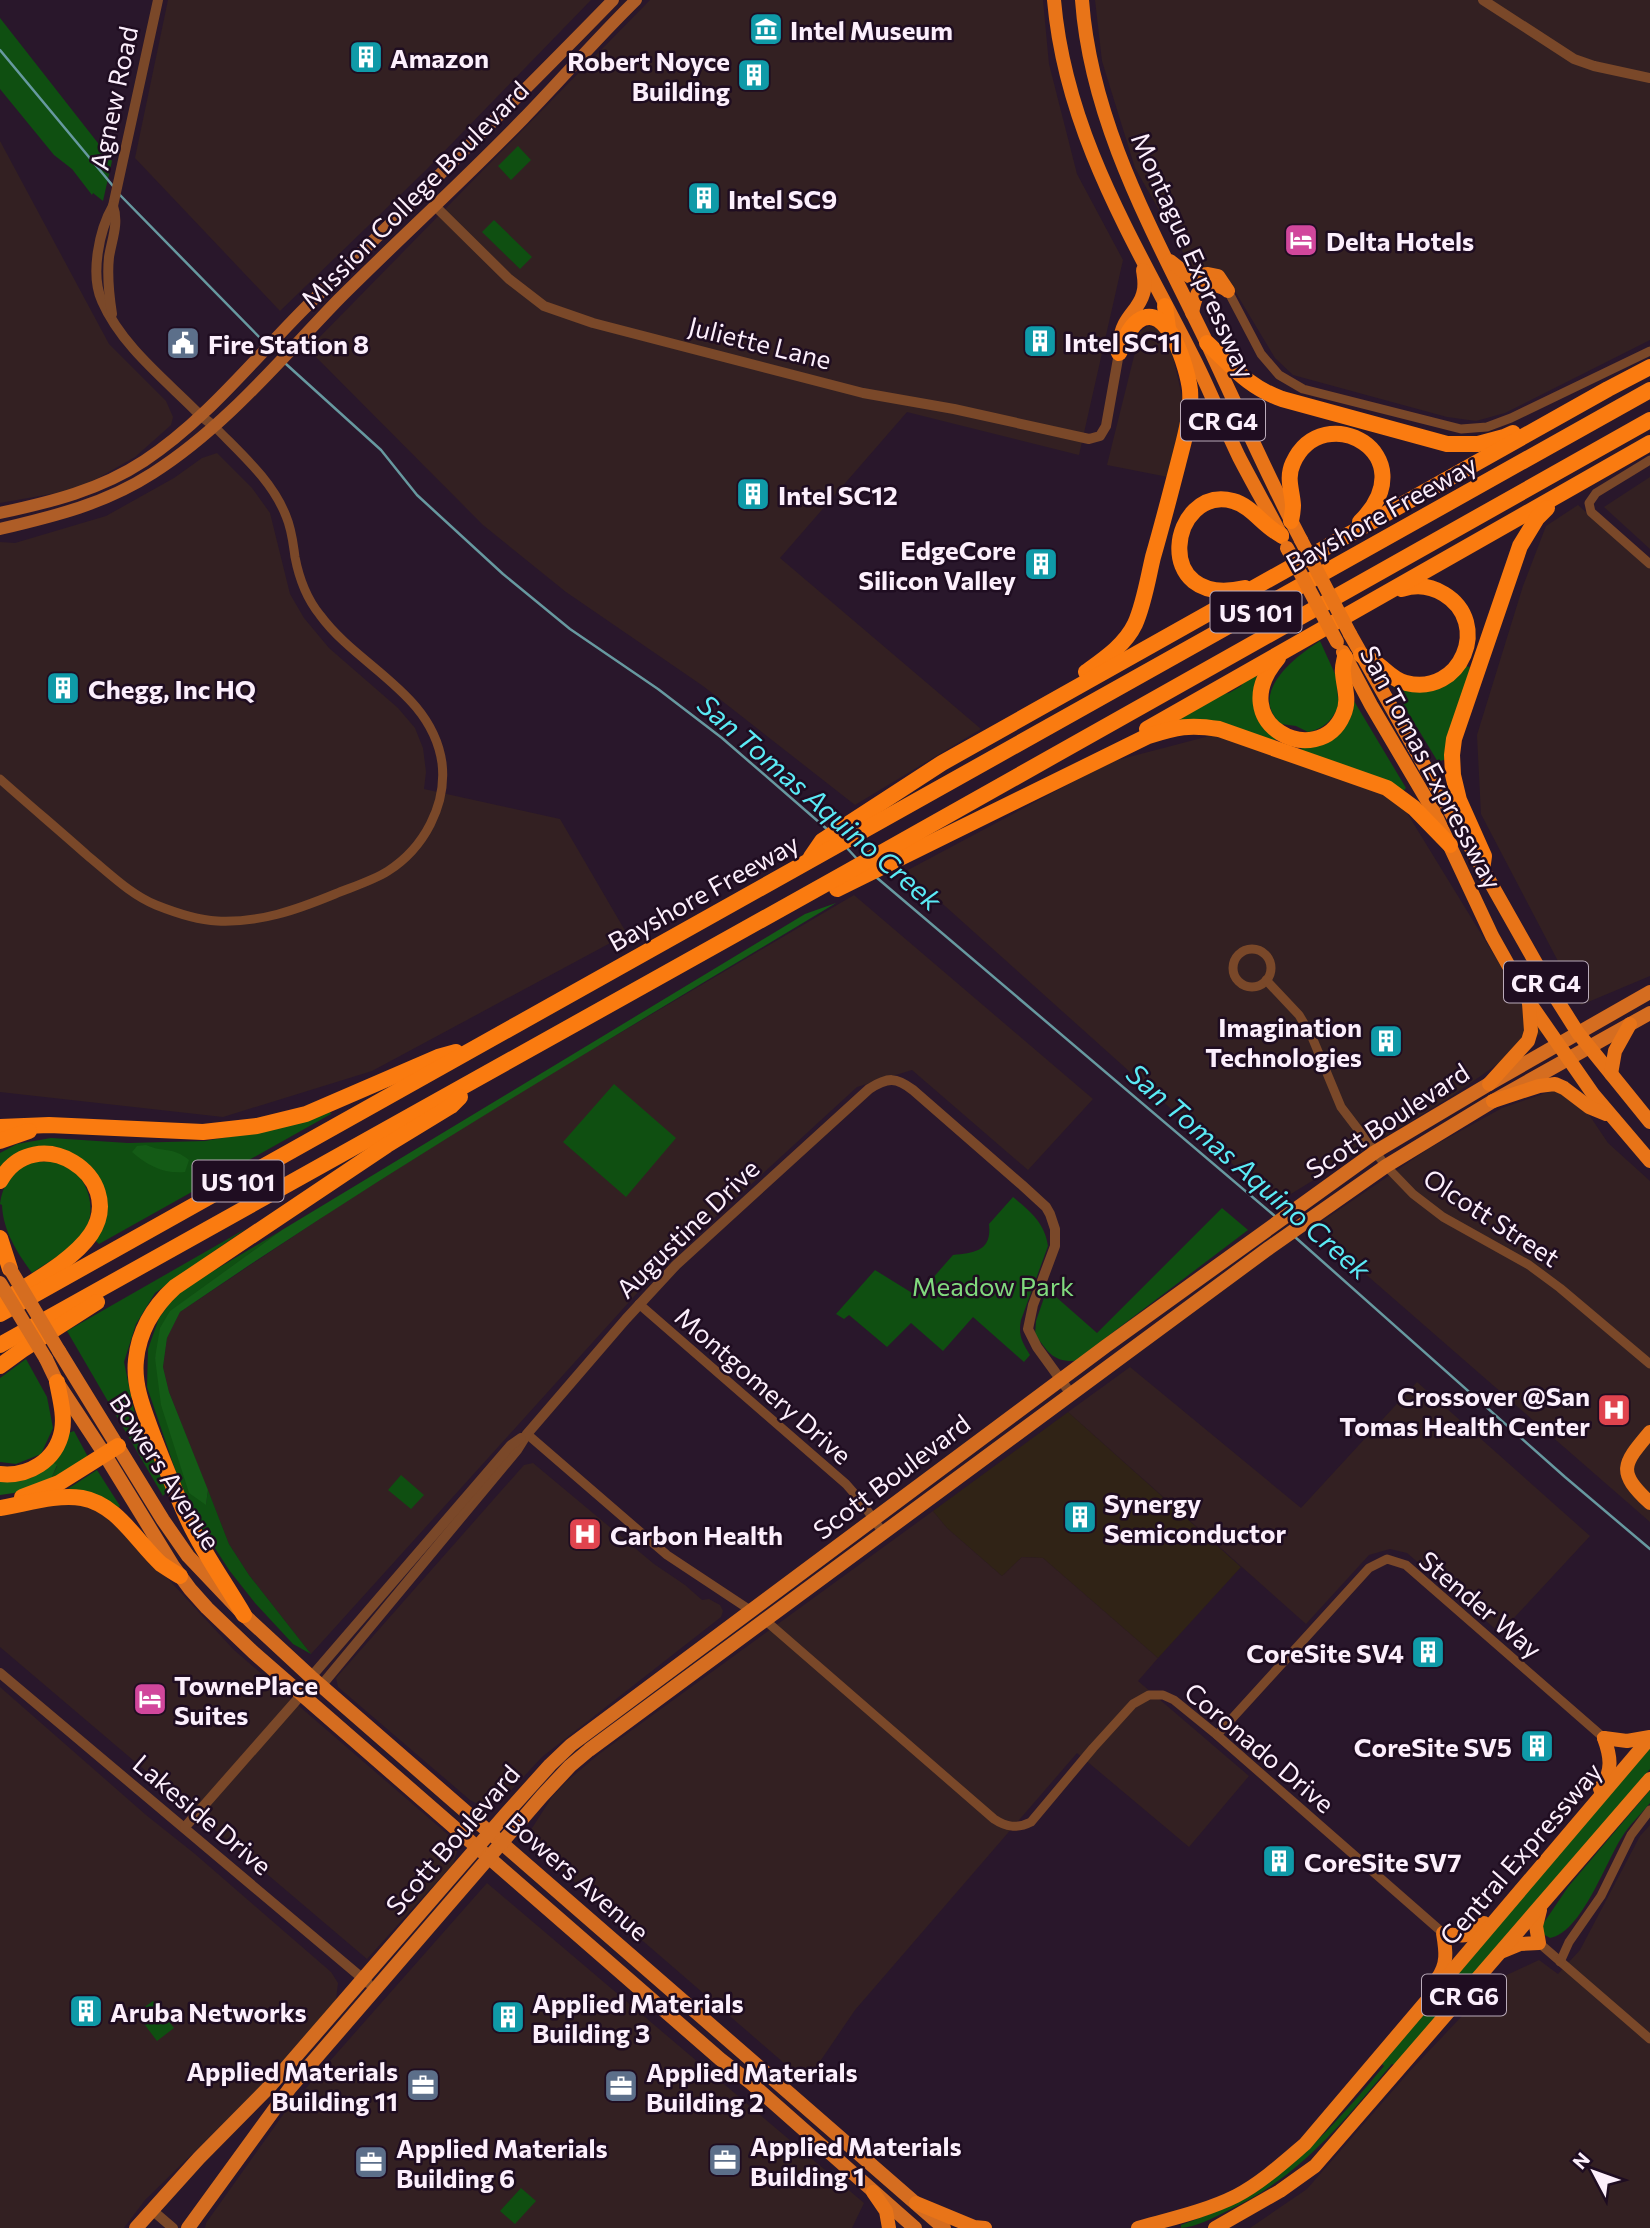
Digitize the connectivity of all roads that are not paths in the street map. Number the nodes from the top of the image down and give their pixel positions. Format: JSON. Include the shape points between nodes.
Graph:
{"nodes":[{"id":1,"x":158,"y":0,"type":"edge"},
{"id":2,"x":613,"y":0,"type":"edge"},
{"id":3,"x":636,"y":0,"type":"edge"},
{"id":4,"x":1054,"y":0,"type":"edge"},
{"id":5,"x":1082,"y":0,"type":"edge"},
{"id":6,"x":1486,"y":1,"type":"edge"},
{"id":7,"x":1650,"y":78,"type":"edge"},
{"id":8,"x":421,"y":192,"type":"junction"},
{"id":9,"x":435,"y":206,"type":"junction"},
{"id":10,"x":1160,"y":250,"type":"junction"},
{"id":11,"x":1143,"y":265,"type":"junction"},
{"id":12,"x":1228,"y":291,"type":"junction"},
{"id":13,"x":1165,"y":306,"type":"junction"},
{"id":14,"x":1192,"y":313,"type":"junction"},
{"id":15,"x":1168,"y":328,"type":"junction"},
{"id":16,"x":1207,"y":343,"type":"junction"},
{"id":17,"x":1650,"y":351,"type":"edge"},
{"id":18,"x":1119,"y":353,"type":"junction"},
{"id":19,"x":1650,"y":368,"type":"edge"},
{"id":20,"x":1608,"y":388,"type":"junction"},
{"id":21,"x":1650,"y":390,"type":"edge"},
{"id":22,"x":201,"y":416,"type":"junction"},
{"id":23,"x":1650,"y":420,"type":"edge"},
{"id":24,"x":214,"y":426,"type":"junction"},
{"id":25,"x":1650,"y":443,"type":"edge"},
{"id":26,"x":1650,"y":460,"type":"edge"},
{"id":27,"x":1577,"y":486,"type":"junction"},
{"id":28,"x":0,"y":513,"type":"edge"},
{"id":29,"x":1291,"y":521,"type":"junction"},
{"id":30,"x":0,"y":528,"type":"edge"},
{"id":31,"x":1342,"y":537,"type":"junction"},
{"id":32,"x":1284,"y":541,"type":"junction"},
{"id":33,"x":1650,"y":564,"type":"edge"},
{"id":34,"x":1258,"y":585,"type":"junction"},
{"id":35,"x":1387,"y":594,"type":"junction"},
{"id":36,"x":1330,"y":595,"type":"joint"},
{"id":37,"x":1315,"y":601,"type":"joint"},
{"id":38,"x":1344,"y":638,"type":"junction"},
{"id":39,"x":1286,"y":649,"type":"junction"},
{"id":40,"x":1353,"y":656,"type":"junction"},
{"id":41,"x":942,"y":763,"type":"junction"},
{"id":42,"x":0,"y":779,"type":"edge"},
{"id":43,"x":1051,"y":784,"type":"junction"},
{"id":44,"x":858,"y":826,"type":"junction"},
{"id":45,"x":1450,"y":845,"type":"junction"},
{"id":46,"x":884,"y":858,"type":"junction"},
{"id":47,"x":1482,"y":870,"type":"junction"},
{"id":48,"x":1266,"y":980,"type":"junction"},
{"id":49,"x":1650,"y":992,"type":"edge"},
{"id":50,"x":1529,"y":1002,"type":"junction"},
{"id":51,"x":1650,"y":1013,"type":"edge"},
{"id":52,"x":1630,"y":1024,"type":"junction"},
{"id":53,"x":1578,"y":1033,"type":"junction"},
{"id":54,"x":1557,"y":1044,"type":"junction"},
{"id":55,"x":1590,"y":1046,"type":"junction"},
{"id":56,"x":476,"y":1048,"type":"junction"},
{"id":57,"x":1568,"y":1059,"type":"junction"},
{"id":58,"x":1611,"y":1074,"type":"junction"},
{"id":59,"x":480,"y":1077,"type":"junction"},
{"id":60,"x":1489,"y":1084,"type":"junction"},
{"id":61,"x":1493,"y":1101,"type":"junction"},
{"id":62,"x":1609,"y":1115,"type":"junction"},
{"id":63,"x":1650,"y":1122,"type":"edge"},
{"id":64,"x":49,"y":1125,"type":"junction"},
{"id":65,"x":0,"y":1127,"type":"edge"},
{"id":66,"x":0,"y":1141,"type":"edge"},
{"id":67,"x":1375,"y":1152,"type":"junction"},
{"id":68,"x":1650,"y":1161,"type":"edge"},
{"id":69,"x":1386,"y":1166,"type":"junction"},
{"id":70,"x":0,"y":1181,"type":"edge"},
{"id":71,"x":239,"y":1212,"type":"junction"},
{"id":72,"x":0,"y":1238,"type":"edge"},
{"id":73,"x":0,"y":1252,"type":"edge"},
{"id":74,"x":10,"y":1269,"type":"junction"},
{"id":75,"x":0,"y":1283,"type":"edge"},
{"id":76,"x":0,"y":1303,"type":"edge"},
{"id":77,"x":639,"y":1304,"type":"junction"},
{"id":78,"x":0,"y":1314,"type":"edge"},
{"id":79,"x":0,"y":1345,"type":"edge"},
{"id":80,"x":1650,"y":1364,"type":"edge"},
{"id":81,"x":0,"y":1366,"type":"edge"},
{"id":82,"x":1060,"y":1380,"type":"junction"},
{"id":83,"x":57,"y":1382,"type":"junction"},
{"id":84,"x":1071,"y":1394,"type":"junction"},
{"id":85,"x":1650,"y":1433,"type":"edge"},
{"id":86,"x":527,"y":1434,"type":"junction"},
{"id":87,"x":111,"y":1450,"type":"junction"},
{"id":88,"x":0,"y":1474,"type":"edge"},
{"id":89,"x":1650,"y":1503,"type":"edge"},
{"id":90,"x":0,"y":1507,"type":"edge"},
{"id":91,"x":873,"y":1520,"type":"junction"},
{"id":92,"x":884,"y":1534,"type":"junction"},
{"id":93,"x":180,"y":1576,"type":"junction"},
{"id":94,"x":750,"y":1610,"type":"junction"},
{"id":95,"x":244,"y":1615,"type":"junction"},
{"id":96,"x":766,"y":1621,"type":"junction"},
{"id":97,"x":0,"y":1673,"type":"edge"},
{"id":98,"x":316,"y":1681,"type":"junction"},
{"id":99,"x":302,"y":1694,"type":"junction"},
{"id":100,"x":1217,"y":1735,"type":"junction"},
{"id":101,"x":1604,"y":1738,"type":"junction"},
{"id":102,"x":1650,"y":1738,"type":"edge"},
{"id":103,"x":1650,"y":1779,"type":"edge"},
{"id":104,"x":1650,"y":1810,"type":"edge"},
{"id":105,"x":185,"y":1827,"type":"junction"},
{"id":106,"x":491,"y":1832,"type":"junction"},
{"id":107,"x":502,"y":1843,"type":"junction"},
{"id":108,"x":477,"y":1848,"type":"junction"},
{"id":109,"x":1556,"y":1850,"type":"junction"},
{"id":110,"x":489,"y":1858,"type":"junction"},
{"id":111,"x":1540,"y":1906,"type":"junction"},
{"id":112,"x":1443,"y":1933,"type":"junction"},
{"id":113,"x":1539,"y":1943,"type":"junction"},
{"id":114,"x":1502,"y":1951,"type":"junction"},
{"id":115,"x":1560,"y":1962,"type":"junction"},
{"id":116,"x":362,"y":1980,"type":"junction"},
{"id":117,"x":376,"y":1988,"type":"junction"},
{"id":118,"x":1406,"y":2023,"type":"junction"},
{"id":119,"x":1650,"y":2039,"type":"edge"},
{"id":120,"x":873,"y":2192,"type":"junction"},
{"id":121,"x":916,"y":2203,"type":"junction"},
{"id":122,"x":152,"y":2210,"type":"junction"},
{"id":123,"x":136,"y":2228,"type":"edge"},
{"id":124,"x":173,"y":2228,"type":"edge"},
{"id":125,"x":188,"y":2228,"type":"edge"},
{"id":126,"x":889,"y":2228,"type":"edge"},
{"id":127,"x":915,"y":2228,"type":"edge"},
{"id":128,"x":944,"y":2228,"type":"edge"},
{"id":129,"x":985,"y":2228,"type":"edge"},
{"id":130,"x":1138,"y":2228,"type":"edge"},
{"id":131,"x":1215,"y":2228,"type":"edge"}],
"edges":[{"from":1,"to":22,"type":"street","name":"Agnew Road","via":[[113,206],[117,217],[108,278],[113,321]]},
{"from":2,"to":8,"type":"main road","name":"Mission College Boulevard"},
{"from":3,"to":9,"type":"main road","name":"Mission College Boulevard"},
{"from":4,"to":11,"type":"highway","name":"Montague Expressway","number":"CR G4","via":[[1077,111],[1098,172]]},
{"from":5,"to":10,"type":"highway","name":"Montague Expressway","number":"CR G4","via":[[1103,107]]},
{"from":6,"to":7,"type":"street","via":[[1574,59]]},
{"from":8,"to":9,"type":"main road"},
{"from":8,"to":22,"type":"main road","name":"Mission College Boulevard"},
{"from":9,"to":18,"type":"street","name":"Juliette Lane","via":[[509,279],[544,306],[593,323],[863,393],[1088,439],[1100,436],[1106,426]]},
{"from":9,"to":24,"type":"main road","name":"Mission College Boulevard"},
{"from":10,"to":12,"type":"highway","via":[[1189,276],[1218,276]]},
{"from":10,"to":14,"type":"highway","name":"Montague Expressway","number":"CR G4"},
{"from":11,"to":13,"type":"highway","name":"Montague Expressway","number":"CR G4"},
{"from":11,"to":18,"type":"highway","via":[[1144,293],[1127,317]]},
{"from":12,"to":14,"type":"highway","via":[[1215,284],[1203,286]]},
{"from":12,"to":17,"type":"street","via":[[1261,354],[1279,375],[1303,389],[1461,429],[1487,427],[1511,418]]},
{"from":13,"to":15,"type":"highway"},
{"from":13,"to":32,"type":"highway","name":"Montague Expressway","number":"CR G4"},
{"from":14,"to":16,"type":"highway","name":"Montague Expressway","number":"CR G4"},
{"from":15,"to":18,"type":"highway","via":[[1152,317],[1138,321]]},
{"from":15,"to":41,"type":"highway","via":[[1188,377],[1188,423],[1135,623],[1100,662]]},
{"from":16,"to":20,"type":"highway","via":[[1242,378],[1267,394],[1447,444],[1478,444],[1504,437]]},
{"from":16,"to":29,"type":"highway","name":"Montague Expressway","number":"CR G4"},
{"from":19,"to":20,"type":"highway"},
{"from":20,"to":31,"type":"highway"},
{"from":21,"to":44,"type":"highway","name":"Bayshore Freeway","number":"US 101"},
{"from":22,"to":24,"type":"street","name":"Agnew Road"},
{"from":22,"to":28,"type":"main road","name":"Mission College Boulevard","via":[[145,461],[88,490]]},
{"from":23,"to":46,"type":"highway","name":"Bayshore Freeway","number":"US 101"},
{"from":24,"to":30,"type":"main road","name":"Mission College Boulevard","via":[[183,453],[128,488],[72,512]]},
{"from":24,"to":42,"type":"street","via":[[276,495],[294,538],[302,582],[317,613],[427,719],[438,746],[443,783],[428,828],[414,849],[382,874],[282,914],[217,921],[183,915],[138,895]]},
{"from":25,"to":27,"type":"highway"},
{"from":26,"to":33,"type":"street","via":[[1596,493],[1589,503],[1591,512]]},
{"from":27,"to":35,"type":"highway"},
{"from":27,"to":47,"type":"highway","via":[[1537,517],[1527,531],[1454,739],[1453,775],[1463,811],[1484,856]]},
{"from":29,"to":31,"type":"highway","via":[[1289,480],[1298,454],[1316,438],[1349,435],[1374,453],[1383,480],[1370,512]]},
{"from":29,"to":36,"type":"highway","name":"Montague Expressway","number":"CR G4","bridge":true},
{"from":31,"to":34,"type":"highway"},
{"from":32,"to":34,"type":"highway","via":[[1241,504],[1226,500],[1207,503],[1184,525],[1179,554],[1197,584],[1220,592]]},
{"from":32,"to":37,"type":"highway","name":"Montague Expressway","number":"CR G4","bridge":true},
{"from":34,"to":41,"type":"highway"},
{"from":35,"to":39,"type":"highway"},
{"from":35,"to":40,"type":"highway","via":[[1420,586],[1450,598],[1467,627],[1465,654],[1445,678],[1418,685],[1398,681],[1376,663]]},
{"from":36,"to":38,"type":"highway","name":"San Tomas Expressway","number":"CR G4","bridge":true},
{"from":37,"to":38,"type":"highway","name":"San Tomas Expressway","number":"CR G4","bridge":true},
{"from":38,"to":40,"type":"highway","name":"San Tomas Expressway","number":"CR G4"},
{"from":39,"to":40,"type":"highway","via":[[1265,676],[1261,709],[1271,725],[1299,740],[1323,736],[1341,720],[1346,705],[1342,671]]},
{"from":39,"to":43,"type":"highway"},
{"from":40,"to":45,"type":"highway","name":"San Tomas Expressway","number":"CR G4","via":[[1371,705]]},
{"from":40,"to":47,"type":"highway","name":"San Tomas Expressway","number":"CR G4"},
{"from":41,"to":44,"type":"highway"},
{"from":43,"to":45,"type":"highway","via":[[1148,736],[1194,725],[1219,729],[1387,788],[1414,807]]},
{"from":43,"to":46,"type":"highway"},
{"from":44,"to":56,"type":"highway","name":"Bayshore Freeway","number":"US 101","via":[[807,862]]},
{"from":45,"to":50,"type":"highway","name":"San Tomas Expressway","number":"CR G4"},
{"from":46,"to":59,"type":"highway","name":"Bayshore Freeway","number":"US 101","via":[[769,916]]},
{"from":47,"to":53,"type":"highway","name":"San Tomas Expressway","number":"CR G4"},
{"from":48,"to":48,"type":"street","name":"Olcott Street","via":[[1270,969],[1267,957],[1256,950],[1239,955],[1233,966],[1239,982],[1250,987]]},
{"from":48,"to":67,"type":"street","name":"Olcott Street","via":[[1299,1015],[1341,1107]]},
{"from":49,"to":53,"type":"main road","name":"Scott Boulevard"},
{"from":50,"to":54,"type":"highway","name":"San Tomas Expressway","number":"CR G4"},
{"from":50,"to":60,"type":"highway","via":[[1528,1041]]},
{"from":51,"to":52,"type":"main road","name":"Scott Boulevard"},
{"from":52,"to":55,"type":"main road","name":"Scott Boulevard"},
{"from":52,"to":58,"type":"highway","via":[[1615,1051]]},
{"from":53,"to":54,"type":"main road","name":"Scott Boulevard"},
{"from":53,"to":55,"type":"highway","name":"San Tomas Expressway","number":"CR G4"},
{"from":54,"to":57,"type":"highway","name":"San Tomas Expressway","number":"CR G4"},
{"from":54,"to":60,"type":"main road","name":"Scott Boulevard"},
{"from":55,"to":57,"type":"main road","name":"Scott Boulevard"},
{"from":55,"to":58,"type":"highway","name":"San Tomas Expressway","number":"CR G4"},
{"from":56,"to":64,"type":"highway","via":[[438,1057],[306,1114],[257,1126],[203,1132]]},
{"from":56,"to":78,"type":"highway","name":"Bayshore Freeway","number":"US 101"},
{"from":57,"to":61,"type":"main road","name":"Scott Boulevard"},
{"from":57,"to":62,"type":"highway","name":"San Tomas Expressway","number":"CR G4"},
{"from":58,"to":63,"type":"highway","name":"San Tomas Expressway","number":"CR G4"},
{"from":59,"to":71,"type":"highway","name":"Bayshore Freeway","number":"US 101"},
{"from":59,"to":95,"type":"highway","via":[[451,1105],[175,1287],[146,1322],[135,1363],[145,1412],[190,1524]]},
{"from":60,"to":67,"type":"main road","name":"Scott Boulevard"},
{"from":61,"to":62,"type":"highway","via":[[1555,1084]]},
{"from":61,"to":69,"type":"main road","name":"Scott Boulevard"},
{"from":62,"to":68,"type":"highway","name":"San Tomas Expressway","number":"CR G4"},
{"from":64,"to":65,"type":"highway"},
{"from":64,"to":66,"type":"highway"},
{"from":67,"to":69,"type":"street","name":"Olcott Street"},
{"from":67,"to":82,"type":"main road","name":"Scott Boulevard"},
{"from":69,"to":80,"type":"street","name":"Olcott Street","via":[[1443,1217],[1529,1265],[1560,1288]]},
{"from":69,"to":84,"type":"main road","name":"Scott Boulevard"},
{"from":70,"to":76,"type":"highway","via":[[24,1158],[53,1153],[71,1159],[87,1173],[100,1202],[95,1225],[82,1245]]},
{"from":71,"to":79,"type":"highway","name":"Bayshore Freeway","number":"US 101"},
{"from":71,"to":81,"type":"highway"},
{"from":72,"to":74,"type":"highway"},
{"from":73,"to":74,"type":"main road","name":"Bowers Avenue"},
{"from":74,"to":87,"type":"main road","name":"Bowers Avenue","bridge":true},
{"from":75,"to":83,"type":"main road","name":"Bowers Avenue","bridge":true},
{"from":77,"to":82,"type":"street","name":"Augustine Drive","via":[[700,1242],[869,1089],[899,1080],[1050,1214],[1054,1251],[1028,1329]]},
{"from":77,"to":86,"type":"street","name":"Augustine Drive"},
{"from":77,"to":91,"type":"street","name":"Montgomery Drive","via":[[846,1484]]},
{"from":82,"to":84,"type":"street"},
{"from":82,"to":91,"type":"main road","name":"Scott Boulevard"},
{"from":83,"to":87,"type":"main road","name":"Bowers Avenue"},
{"from":83,"to":88,"type":"highway","via":[[62,1431],[53,1452],[30,1471]]},
{"from":84,"to":92,"type":"main road","name":"Scott Boulevard"},
{"from":85,"to":89,"type":"highway","via":[[1630,1457],[1627,1474]]},
{"from":86,"to":94,"type":"street","via":[[667,1555]]},
{"from":86,"to":98,"type":"street","name":"Augustine Drive"},
{"from":87,"to":90,"type":"highway","via":[[59,1483]]},
{"from":87,"to":93,"type":"main road","name":"Bowers Avenue"},
{"from":87,"to":95,"type":"main road","name":"Bowers Avenue","via":[[188,1556]]},
{"from":90,"to":93,"type":"highway","via":[[61,1498],[101,1505]]},
{"from":91,"to":92,"type":"street","name":"Montgomery Drive"},
{"from":91,"to":94,"type":"main road","name":"Scott Boulevard"},
{"from":92,"to":96,"type":"main road","name":"Scott Boulevard"},
{"from":93,"to":99,"type":"main road","name":"Bowers Avenue","via":[[228,1629]]},
{"from":94,"to":96,"type":"main road"},
{"from":94,"to":106,"type":"main road","name":"Scott Boulevard","via":[[571,1745]]},
{"from":95,"to":98,"type":"main road","name":"Bowers Avenue"},
{"from":96,"to":100,"type":"street","name":"Coronado Drive","via":[[1007,1826],[1031,1822],[1143,1697],[1168,1696]]},
{"from":96,"to":107,"type":"main road","name":"Scott Boulevard","via":[[589,1750]]},
{"from":97,"to":105,"type":"street","name":"Lakeside Drive"},
{"from":98,"to":99,"type":"street","name":"Augustine Drive"},
{"from":98,"to":106,"type":"main road","name":"Bowers Avenue"},
{"from":99,"to":105,"type":"street","name":"Augustine Drive"},
{"from":99,"to":108,"type":"main road","name":"Bowers Avenue"},
{"from":100,"to":101,"type":"street","name":"Stender Way","via":[[1369,1568],[1387,1559],[1406,1565]]},
{"from":100,"to":112,"type":"street","name":"Coronado Drive"},
{"from":101,"to":102,"type":"highway"},
{"from":101,"to":109,"type":"highway","via":[[1611,1765],[1606,1780]]},
{"from":102,"to":109,"type":"highway","name":"Central Expressway","number":"CR G6"},
{"from":103,"to":111,"type":"highway","name":"Central Expressway","number":"CR G6"},
{"from":104,"to":115,"type":"street","via":[[1630,1835],[1601,1896]]},
{"from":105,"to":116,"type":"street","name":"Lakeside Drive"},
{"from":106,"to":107,"type":"main road","name":"Bowers Avenue"},
{"from":106,"to":108,"type":"main road","name":"Scott Boulevard"},
{"from":107,"to":110,"type":"main road","name":"Scott Boulevard"},
{"from":107,"to":121,"type":"main road","name":"Bowers Avenue"},
{"from":108,"to":110,"type":"main road","name":"Bowers Avenue"},
{"from":108,"to":116,"type":"main road","name":"Scott Boulevard"},
{"from":109,"to":112,"type":"highway","via":[[1475,1932],[1462,1937]]},
{"from":109,"to":118,"type":"highway","name":"Central Expressway","number":"CR G6"},
{"from":110,"to":117,"type":"main road","name":"Scott Boulevard"},
{"from":110,"to":120,"type":"main road","name":"Bowers Avenue"},
{"from":111,"to":113,"type":"highway"},
{"from":111,"to":114,"type":"highway","name":"Central Expressway","number":"CR G6"},
{"from":112,"to":118,"type":"highway","via":[[1447,1954],[1443,1971]]},
{"from":113,"to":114,"type":"highway"},
{"from":113,"to":115,"type":"street"},
{"from":114,"to":131,"type":"highway","name":"Central Expressway","number":"CR G6","via":[[1315,2166]]},
{"from":115,"to":119,"type":"street"},
{"from":116,"to":117,"type":"street","name":"Lakeside Drive"},
{"from":116,"to":122,"type":"main road","name":"Scott Boulevard","via":[[271,2085]]},
{"from":117,"to":125,"type":"main road","name":"Scott Boulevard","via":[[290,2088]]},
{"from":118,"to":130,"type":"highway","name":"Central Expressway","number":"CR G6","via":[[1320,2128],[1289,2158],[1236,2195]]},
{"from":120,"to":126,"type":"highway","via":[[886,2211]]},
{"from":120,"to":127,"type":"main road","name":"Bowers Avenue"},
{"from":121,"to":128,"type":"main road","name":"Bowers Avenue"},
{"from":121,"to":129,"type":"highway"},
{"from":122,"to":123,"type":"main road","name":"Scott Boulevard"},
{"from":122,"to":124,"type":"street"}]}
